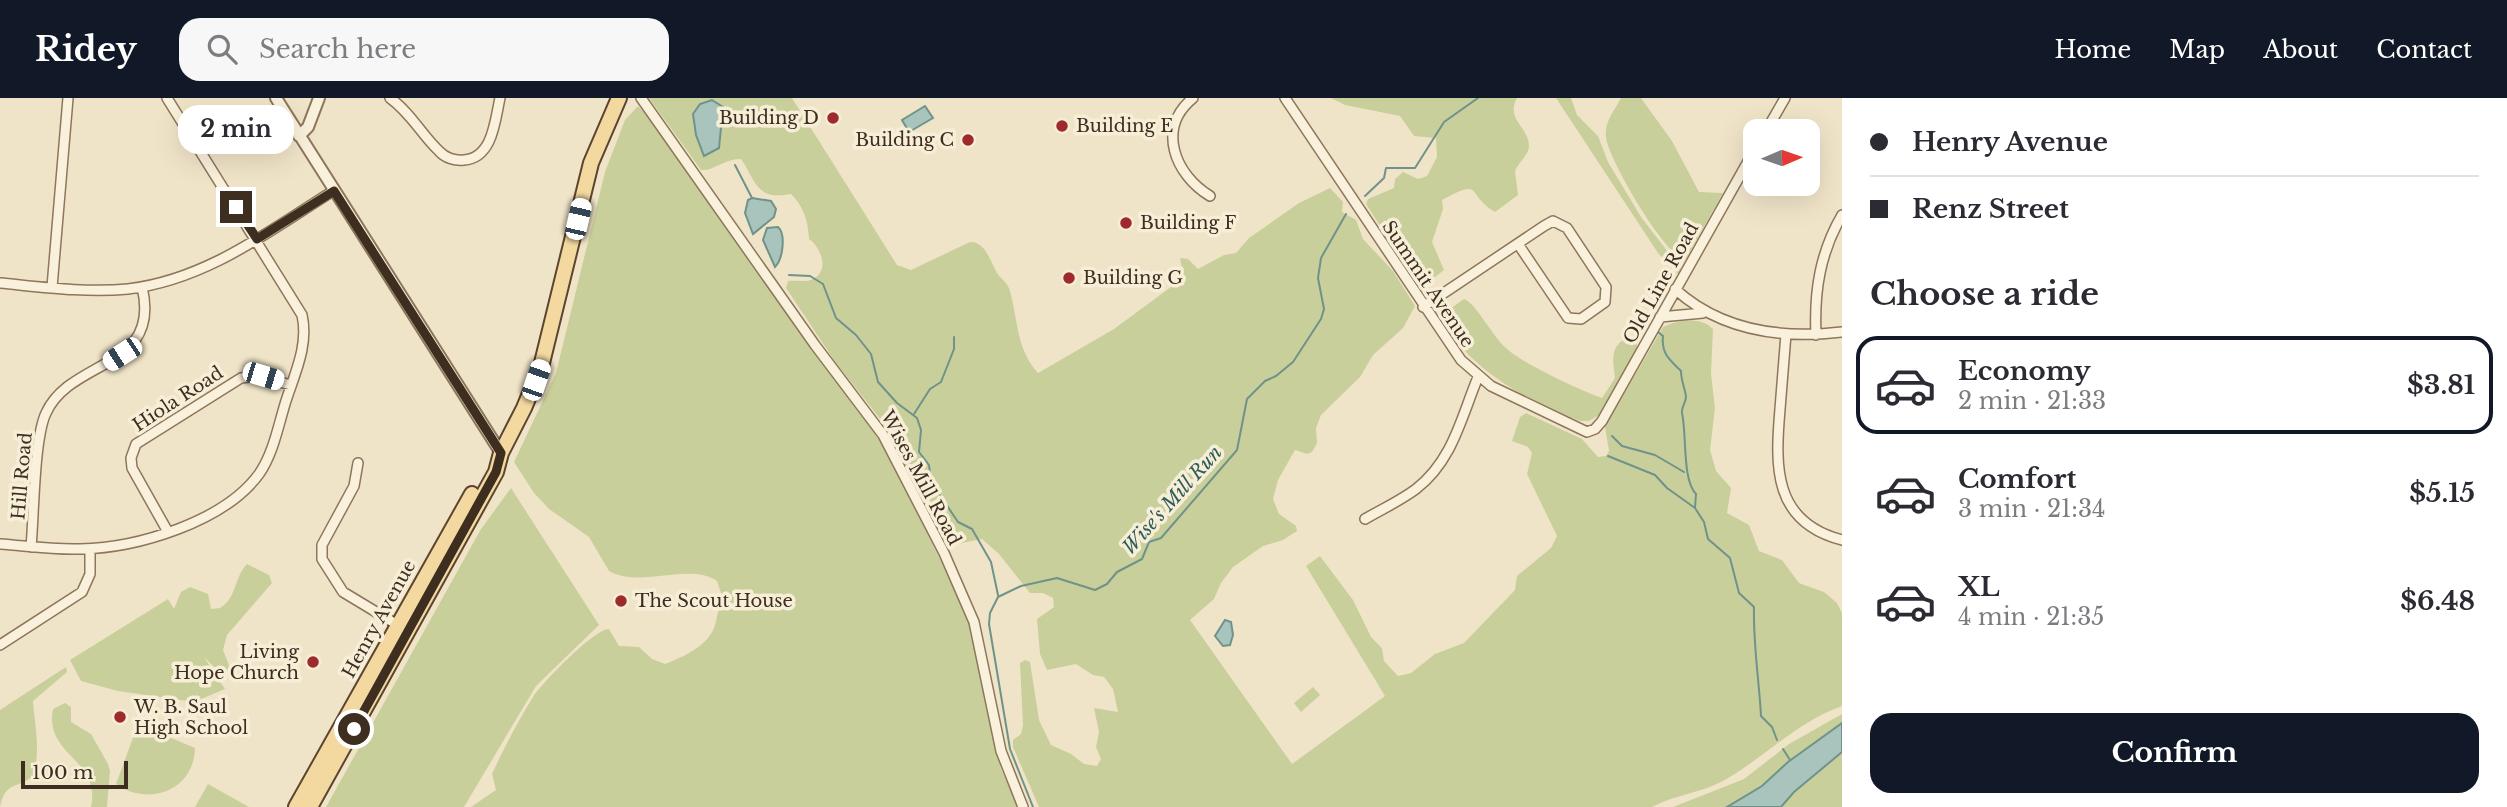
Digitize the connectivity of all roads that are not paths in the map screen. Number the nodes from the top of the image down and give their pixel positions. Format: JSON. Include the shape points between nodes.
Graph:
{"nodes":[{"id":1,"x":68,"y":98,"type":"edge"},
{"id":2,"x":167,"y":98,"type":"edge"},
{"id":3,"x":276,"y":98,"type":"edge"},
{"id":4,"x":319,"y":98,"type":"edge"},
{"id":5,"x":390,"y":98,"type":"edge"},
{"id":6,"x":499,"y":98,"type":"edge"},
{"id":7,"x":619,"y":98,"type":"edge"},
{"id":8,"x":641,"y":98,"type":"edge"},
{"id":9,"x":1193,"y":98,"type":"edge"},
{"id":10,"x":1285,"y":98,"type":"edge"},
{"id":11,"x":1785,"y":98,"type":"edge"},
{"id":12,"x":1773,"y":119,"type":"edge"},
{"id":13,"x":299,"y":136,"type":"junction"},
{"id":14,"x":1743,"y":170,"type":"edge"},
{"id":15,"x":334,"y":191,"type":"junction"},
{"id":16,"x":1210,"y":196,"type":"dead end"},
{"id":17,"x":1842,"y":215,"type":"edge"},
{"id":18,"x":257,"y":239,"type":"junction"},
{"id":19,"x":1518,"y":244,"type":"junction"},
{"id":20,"x":0,"y":283,"type":"edge"},
{"id":21,"x":52,"y":287,"type":"junction"},
{"id":22,"x":142,"y":287,"type":"junction"},
{"id":23,"x":1675,"y":289,"type":"junction"},
{"id":24,"x":1423,"y":307,"type":"junction"},
{"id":25,"x":1705,"y":313,"type":"junction"},
{"id":26,"x":1660,"y":317,"type":"junction"},
{"id":27,"x":1842,"y":332,"type":"edge"},
{"id":28,"x":1786,"y":334,"type":"junction"},
{"id":29,"x":1816,"y":335,"type":"junction"},
{"id":30,"x":1478,"y":377,"type":"junction"},
{"id":31,"x":291,"y":385,"type":"junction"},
{"id":32,"x":1593,"y":430,"type":"joint"},
{"id":33,"x":501,"y":453,"type":"junction"},
{"id":34,"x":358,"y":463,"type":"dead end"},
{"id":35,"x":1365,"y":519,"type":"dead end"},
{"id":36,"x":169,"y":532,"type":"junction"},
{"id":37,"x":1842,"y":540,"type":"edge"},
{"id":38,"x":0,"y":544,"type":"edge"},
{"id":39,"x":32,"y":547,"type":"junction"},
{"id":40,"x":90,"y":548,"type":"junction"},
{"id":41,"x":403,"y":628,"type":"junction"},
{"id":42,"x":0,"y":645,"type":"edge"},
{"id":43,"x":296,"y":807,"type":"edge"},
{"id":44,"x":310,"y":807,"type":"edge"},
{"id":45,"x":1023,"y":807,"type":"edge"}],
"edges":[{"from":1,"to":21,"type":"street"},
{"from":2,"to":18,"type":"street"},
{"from":3,"to":13,"type":"street"},
{"from":4,"to":13,"type":"street","via":[[308,127]]},
{"from":5,"to":6,"type":"street","via":[[415,120],[439,152],[456,160],[471,159],[485,149]]},
{"from":7,"to":33,"type":"main road","name":"Henry Avenue","via":[[591,163],[541,367]]},
{"from":8,"to":45,"type":"street","name":"Wises Mill Road","via":[[883,435],[974,622],[1001,751]]},
{"from":9,"to":16,"type":"street","via":[[1176,118],[1172,144],[1189,180]]},
{"from":10,"to":24,"type":"street","name":"Summit Avenue"},
{"from":11,"to":12,"type":"street"},
{"from":13,"to":15,"type":"street"},
{"from":14,"to":23,"type":"street","name":"Old Line Road"},
{"from":15,"to":18,"type":"street"},
{"from":15,"to":33,"type":"street"},
{"from":17,"to":29,"type":"street","via":[[1820,269]]},
{"from":18,"to":22,"type":"street","via":[[198,271]]},
{"from":18,"to":31,"type":"street","via":[[302,315],[304,338]]},
{"from":19,"to":19,"type":"street","via":[[1568,318],[1581,319],[1607,299],[1606,288],[1561,222],[1550,222]]},
{"from":19,"to":24,"type":"street"},
{"from":20,"to":21,"type":"street"},
{"from":21,"to":22,"type":"street"},
{"from":22,"to":39,"type":"street","name":"Hill Road","via":[[145,317],[133,344],[60,394],[44,416]]},
{"from":23,"to":25,"type":"street"},
{"from":23,"to":26,"type":"street","name":"Old Line Road"},
{"from":24,"to":30,"type":"street","name":"Summit Avenue"},
{"from":25,"to":26,"type":"street"},
{"from":25,"to":28,"type":"street","via":[[1748,328]]},
{"from":26,"to":32,"type":"street","name":"Old Line Road"},
{"from":27,"to":29,"type":"street"},
{"from":28,"to":29,"type":"street"},
{"from":28,"to":37,"type":"street","via":[[1776,453],[1779,479],[1805,522]]},
{"from":30,"to":32,"type":"street","name":"Summit Avenue","via":[[1573,427]]},
{"from":30,"to":35,"type":"street","via":[[1438,468],[1411,492]]},
{"from":31,"to":36,"type":"street","via":[[269,455],[256,478],[224,505]]},
{"from":31,"to":36,"type":"street","name":"Hiola Road","via":[[257,376],[241,377],[136,444],[132,468]]},
{"from":33,"to":41,"type":"main road","name":"Henry Avenue","via":[[488,467]]},
{"from":34,"to":41,"type":"street","via":[[354,486],[324,540],[322,559],[344,592]]},
{"from":36,"to":40,"type":"street"},
{"from":38,"to":39,"type":"street"},
{"from":39,"to":40,"type":"street"},
{"from":40,"to":42,"type":"street","via":[[90,574],[82,592]]},
{"from":41,"to":43,"type":"main road","name":"Henry Avenue"},
{"from":41,"to":44,"type":"main road","name":"Henry Avenue"}]}
